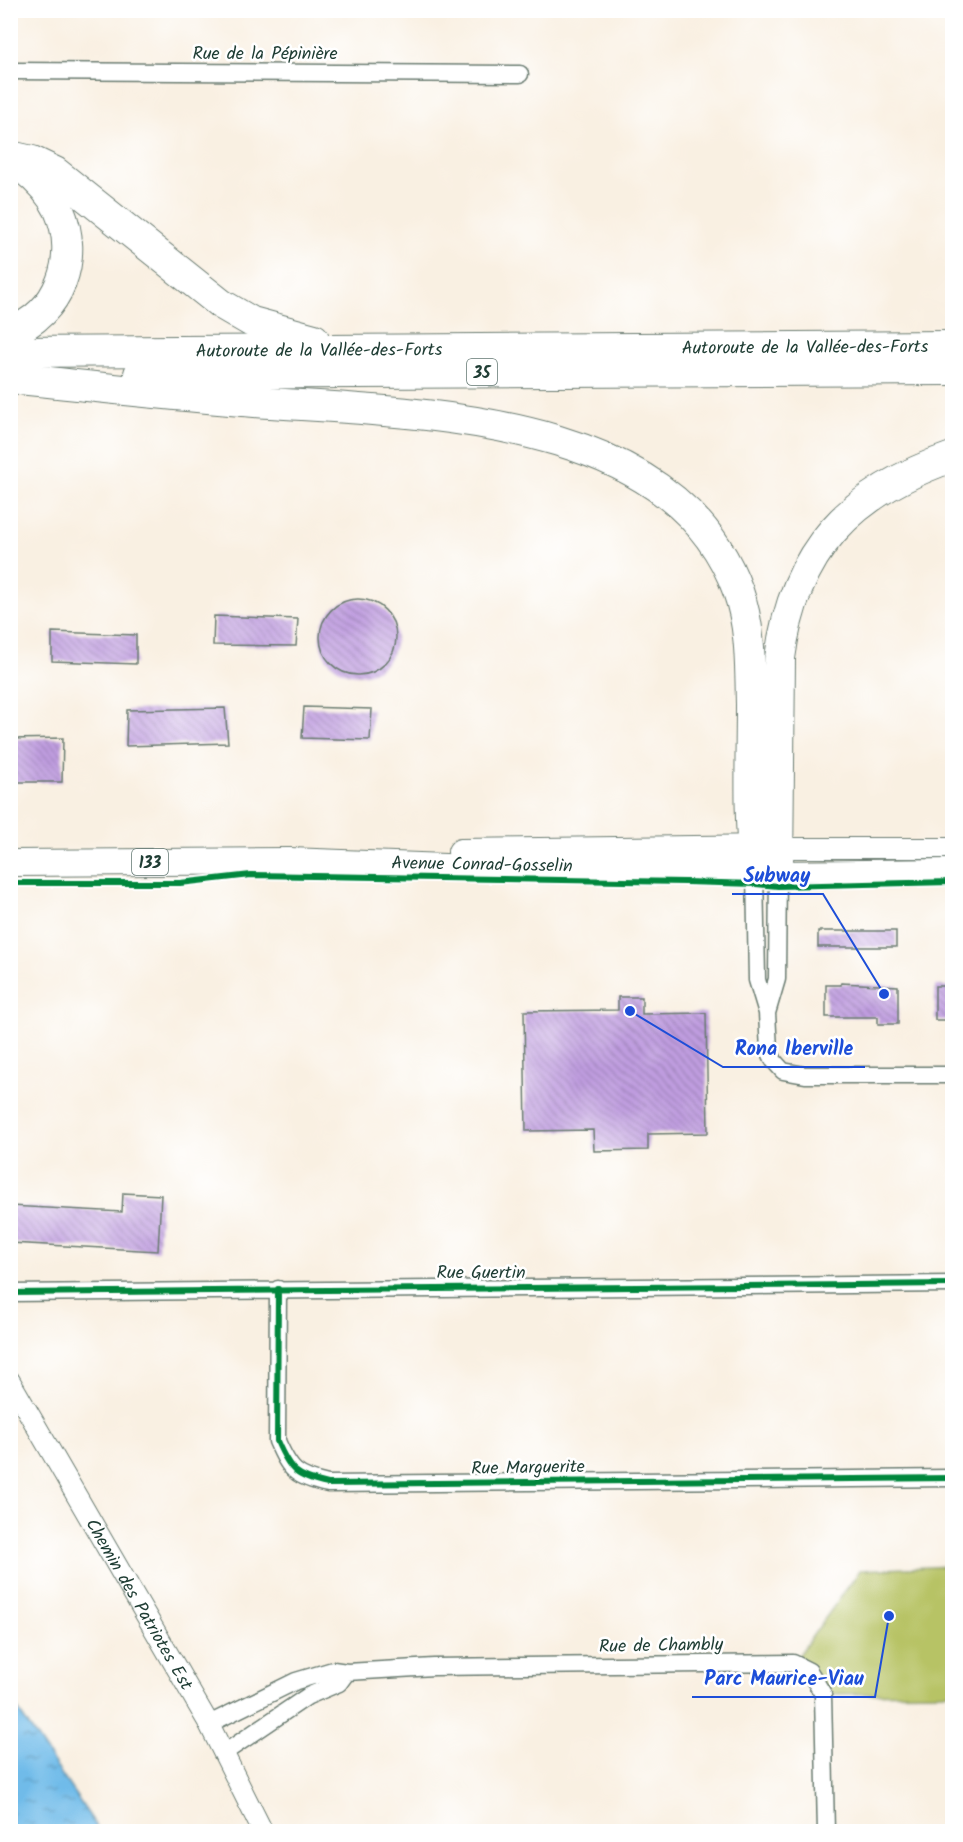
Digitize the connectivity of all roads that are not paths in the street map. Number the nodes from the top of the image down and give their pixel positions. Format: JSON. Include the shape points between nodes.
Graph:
{"nodes":[{"id":1,"x":10,"y":71,"type":"edge"},
{"id":2,"x":520,"y":74,"type":"dead end"},
{"id":3,"x":10,"y":158,"type":"edge"},
{"id":4,"x":10,"y":332,"type":"edge"},
{"id":5,"x":952,"y":346,"type":"edge"},
{"id":6,"x":355,"y":349,"type":"junction"},
{"id":7,"x":10,"y":352,"type":"edge"},
{"id":8,"x":952,"y":370,"type":"edge"},
{"id":9,"x":10,"y":376,"type":"edge"},
{"id":10,"x":952,"y":457,"type":"edge"},
{"id":11,"x":952,"y":848,"type":"edge"},
{"id":12,"x":766,"y":860,"type":"junction"},
{"id":13,"x":10,"y":863,"type":"edge"},
{"id":14,"x":952,"y":869,"type":"edge"},
{"id":15,"x":767,"y":1013,"type":"junction"},
{"id":16,"x":952,"y":1075,"type":"edge"},
{"id":17,"x":952,"y":1284,"type":"edge"},
{"id":18,"x":278,"y":1289,"type":"junction"},
{"id":19,"x":10,"y":1293,"type":"edge"},
{"id":20,"x":10,"y":1381,"type":"edge"},
{"id":21,"x":952,"y":1478,"type":"edge"},
{"id":22,"x":347,"y":1672,"type":"junction"},
{"id":23,"x":209,"y":1724,"type":"junction"},
{"id":24,"x":224,"y":1753,"type":"junction"},
{"id":25,"x":263,"y":1832,"type":"edge"},
{"id":26,"x":825,"y":1832,"type":"edge"}],
"edges":[{"from":1,"to":2,"type":"street","name":"Rue de la Pépinière"},
{"from":3,"to":4,"type":"highway","via":[[51,196],[63,220],[67,246],[65,272],[55,297],[40,315]]},
{"from":3,"to":6,"type":"highway","via":[[32,161],[55,172],[203,291],[243,318]]},
{"from":5,"to":6,"type":"highway","name":"Autoroute de la Vallée-des-Forts","number":"35"},
{"from":6,"to":7,"type":"highway","name":"Autoroute de la Vallée-des-Forts","number":"35"},
{"from":8,"to":9,"type":"highway","name":"Autoroute de la Vallée-des-Forts","number":"35"},
{"from":9,"to":12,"type":"highway","via":[[242,401],[407,412],[476,422],[576,446],[649,482],[686,510],[709,536],[729,570],[744,611]]},
{"from":10,"to":12,"type":"highway","via":[[908,475],[859,506],[823,542],[800,579],[785,624],[780,658]]},
{"from":11,"to":12,"type":"street","name":"Avenue Conrad-Gosselin"},
{"from":12,"to":13,"type":"main road","name":"Avenue Conrad-Gosselin","number":"133","via":[[393,854],[290,861]]},
{"from":12,"to":14,"type":"street","name":"Avenue Conrad-Gosselin"},
{"from":12,"to":15,"type":"street","via":[[757,980]]},
{"from":12,"to":15,"type":"street","via":[[777,979]]},
{"from":15,"to":16,"type":"street","via":[[769,1050],[778,1066],[789,1073]]},
{"from":17,"to":18,"type":"street","name":"Rue Guertin"},
{"from":18,"to":19,"type":"street","name":"Rue Guertin"},
{"from":18,"to":21,"type":"street","name":"Rue Marguerite","via":[[277,1441],[286,1462],[305,1479],[328,1484]]},
{"from":20,"to":23,"type":"street","name":"Chemin des Patriotes Est"},
{"from":22,"to":23,"type":"street","name":"Rue de Chambly","via":[[333,1670],[296,1681]]},
{"from":22,"to":24,"type":"street","via":[[339,1683],[308,1696]]},
{"from":22,"to":26,"type":"street","name":"Rue de Chambly","via":[[434,1667],[793,1663],[809,1671],[823,1694]]},
{"from":23,"to":24,"type":"street","name":"Chemin des Patriotes Est"},
{"from":24,"to":25,"type":"street","name":"Chemin des Patriotes Est"}]}
